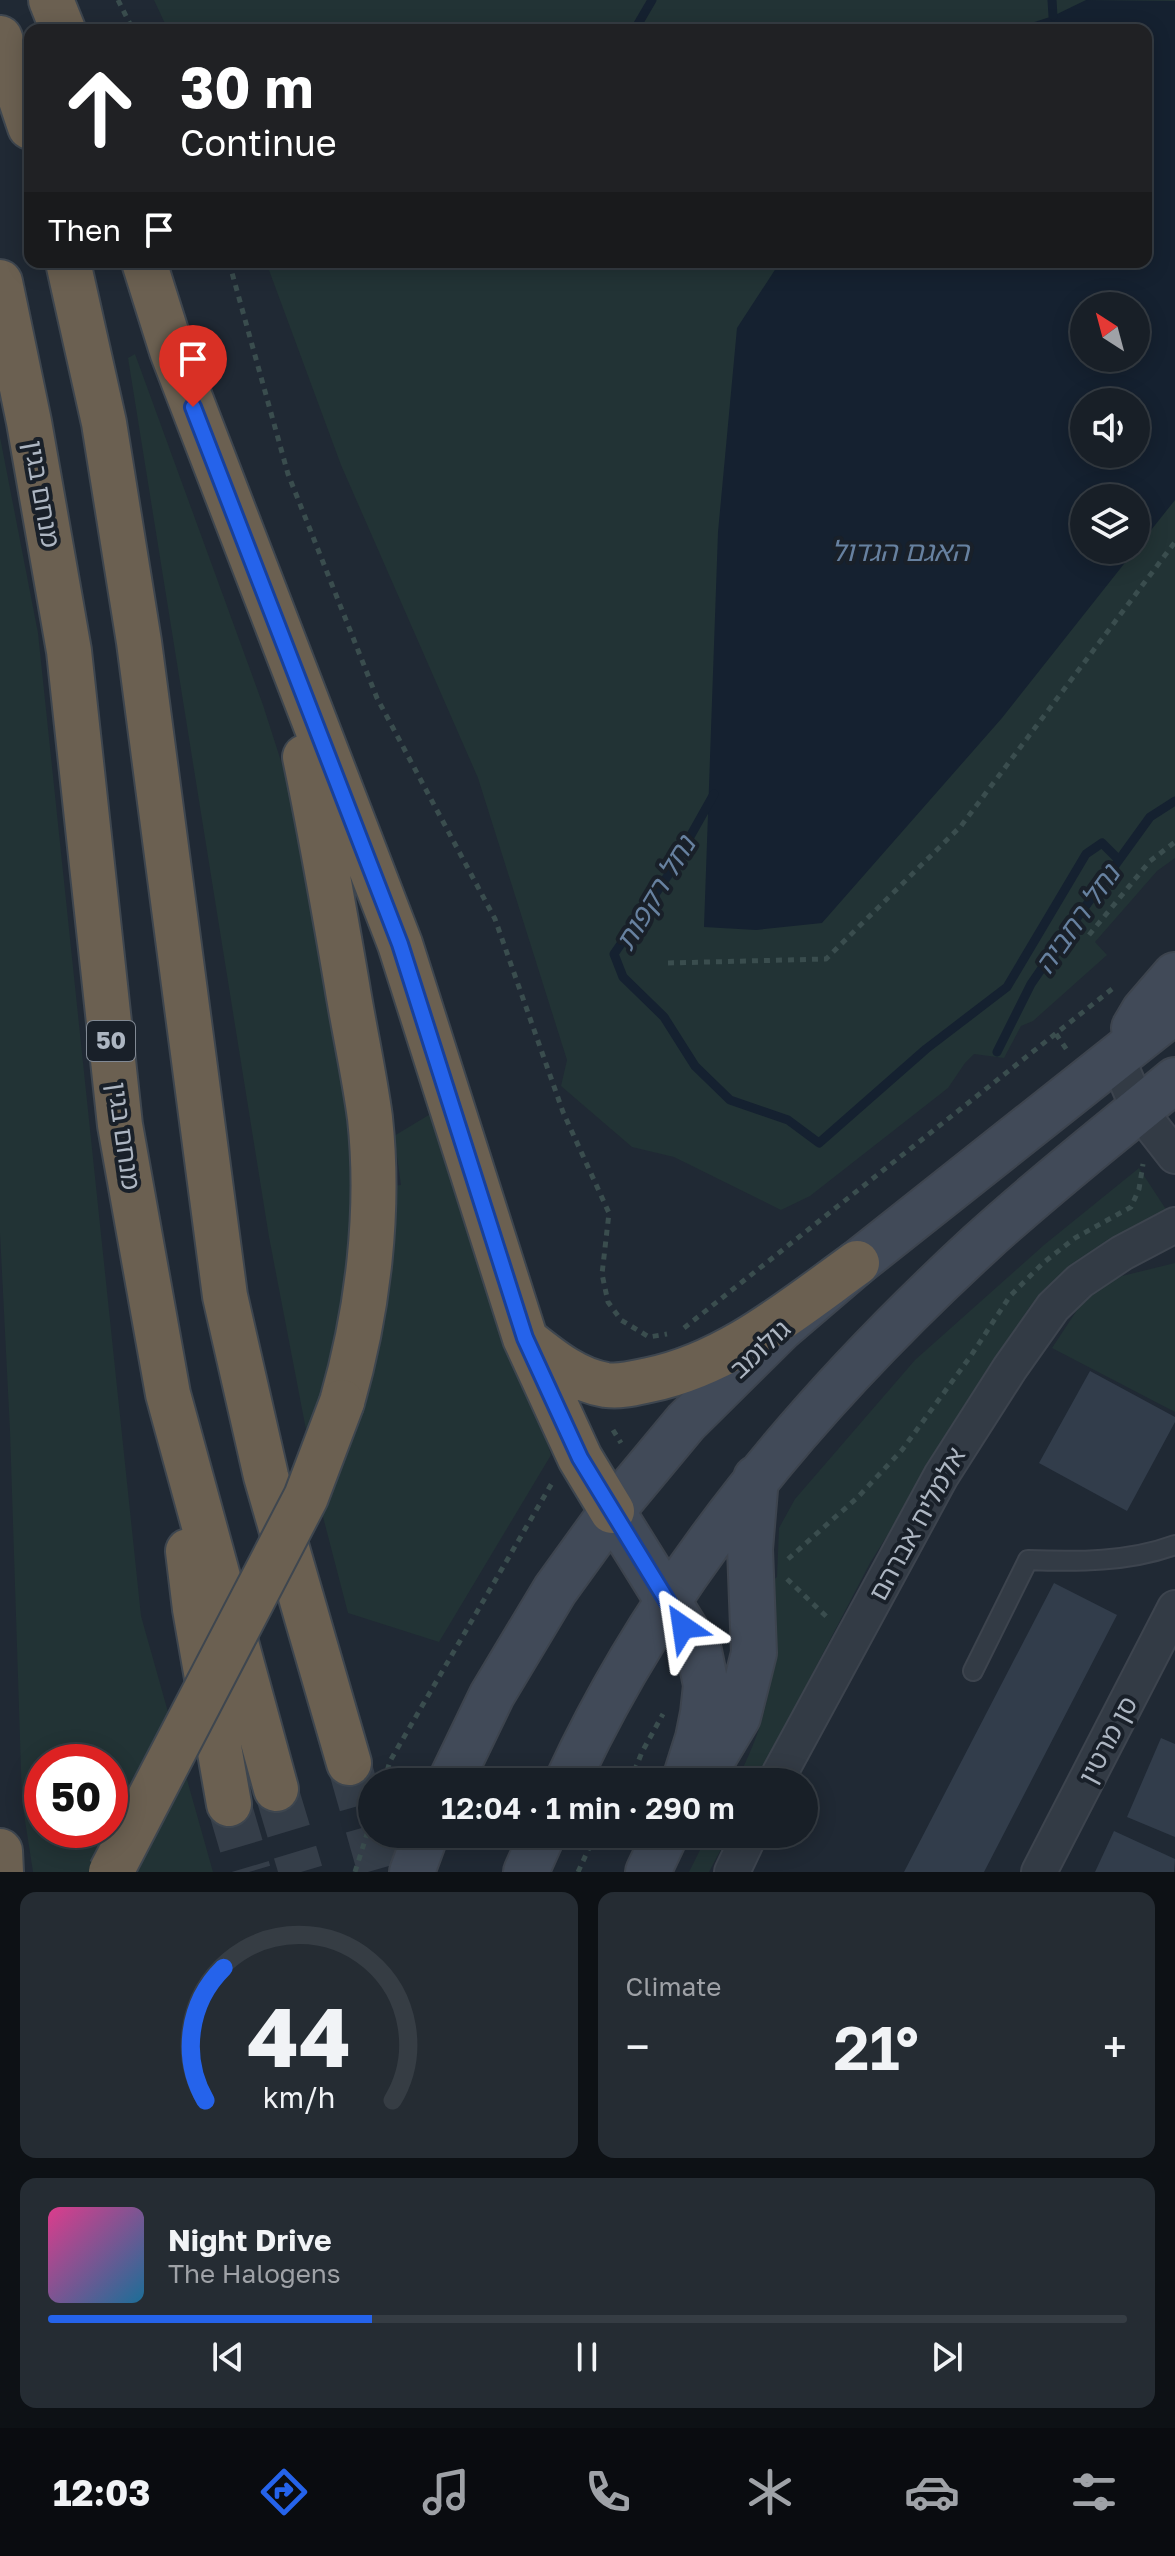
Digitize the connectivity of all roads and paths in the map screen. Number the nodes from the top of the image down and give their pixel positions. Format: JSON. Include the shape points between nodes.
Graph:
{"nodes":[{"id":1,"x":51,"y":0,"type":"edge"},
{"id":2,"x":118,"y":0,"type":"edge"},
{"id":3,"x":61,"y":24,"type":"edge"},
{"id":4,"x":130,"y":24,"type":"edge"},
{"id":5,"x":0,"y":38,"type":"edge"},
{"id":6,"x":24,"y":109,"type":"edge"},
{"id":7,"x":69,"y":268,"type":"edge"},
{"id":8,"x":146,"y":268,"type":"edge"},
{"id":9,"x":231,"y":268,"type":"edge"},
{"id":10,"x":0,"y":282,"type":"edge"},
{"id":11,"x":1175,"y":542,"type":"edge"},
{"id":12,"x":278,"y":628,"type":"junction"},
{"id":13,"x":1175,"y":842,"type":"edge"},
{"id":14,"x":1089,"y":935,"type":"dead end"},
{"id":15,"x":668,"y":963,"type":"dead end"},
{"id":16,"x":1175,"y":975,"type":"edge"},
{"id":17,"x":1121,"y":982,"type":"dead end"},
{"id":18,"x":1175,"y":1011,"type":"edge"},
{"id":19,"x":1117,"y":1058,"type":"junction"},
{"id":20,"x":1163,"y":1097,"type":"edge"},
{"id":21,"x":1159,"y":1158,"type":"edge"},
{"id":22,"x":1175,"y":1225,"type":"edge"},
{"id":23,"x":1175,"y":1251,"type":"edge"},
{"id":24,"x":857,"y":1263,"type":"junction"},
{"id":25,"x":1080,"y":1281,"type":"junction"},
{"id":26,"x":525,"y":1338,"type":"junction"},
{"id":27,"x":168,"y":1394,"type":"junction"},
{"id":28,"x":580,"y":1458,"type":"junction"},
{"id":29,"x":756,"y":1478,"type":"junction"},
{"id":30,"x":612,"y":1511,"type":"junction"},
{"id":31,"x":1175,"y":1545,"type":"edge"},
{"id":32,"x":667,"y":1602,"type":"junction"},
{"id":33,"x":1175,"y":1608,"type":"edge"},
{"id":34,"x":852,"y":1641,"type":"junction"},
{"id":35,"x":973,"y":1671,"type":"dead end"},
{"id":36,"x":365,"y":1768,"type":"tunnel mouth"},
{"id":37,"x":375,"y":1768,"type":"edge"},
{"id":38,"x":457,"y":1768,"type":"edge"},
{"id":39,"x":574,"y":1768,"type":"edge"},
{"id":40,"x":688,"y":1768,"type":"edge"},
{"id":41,"x":707,"y":1768,"type":"edge"},
{"id":42,"x":783,"y":1768,"type":"edge"},
{"id":43,"x":276,"y":1789,"type":"tunnel mouth"},
{"id":44,"x":229,"y":1804,"type":"tunnel mouth"},
{"id":45,"x":363,"y":1848,"type":"edge"},
{"id":46,"x":421,"y":1848,"type":"edge"},
{"id":47,"x":537,"y":1848,"type":"edge"},
{"id":48,"x":589,"y":1848,"type":"edge"},
{"id":49,"x":743,"y":1848,"type":"edge"},
{"id":50,"x":0,"y":1851,"type":"edge"},
{"id":51,"x":1,"y":1872,"type":"edge"},
{"id":52,"x":111,"y":1872,"type":"edge"},
{"id":53,"x":355,"y":1872,"type":"edge"},
{"id":54,"x":412,"y":1872,"type":"edge"},
{"id":55,"x":526,"y":1872,"type":"edge"},
{"id":56,"x":578,"y":1872,"type":"edge"},
{"id":57,"x":732,"y":1872,"type":"edge"},
{"id":58,"x":1039,"y":1872,"type":"edge"}],
"edges":[{"from":1,"to":3,"type":"highway"},
{"from":2,"to":4,"type":"path"},
{"from":5,"to":6,"type":"highway"},
{"from":7,"to":36,"type":"highway","via":[[104,423],[139,642],[225,1296],[266,1476]]},
{"from":8,"to":12,"type":"highway","via":[[172,351]]},
{"from":9,"to":17,"type":"path","via":[[288,474],[371,684],[495,919],[563,1112],[609,1213],[602,1274],[608,1302],[621,1320],[649,1337],[678,1332]]},
{"from":10,"to":27,"type":"highway","name":"מנחם בגין","number":"50","via":[[69,651],[120,1125]]},
{"from":11,"to":15,"type":"path","via":[[961,826],[826,959]]},
{"from":12,"to":26,"type":"highway","via":[[400,944]]},
{"from":12,"to":52,"type":"highway","bridge":true,"via":[[370,1118],[374,1182],[368,1277],[354,1361],[306,1497]]},
{"from":13,"to":14,"type":"path","via":[[1150,861]]},
{"from":16,"to":19,"type":"main road","via":[[1144,1011]]},
{"from":18,"to":19,"type":"main road","name":"גולומב"},
{"from":19,"to":20,"type":"street"},
{"from":19,"to":24,"type":"main road","name":"גולומב"},
{"from":20,"to":21,"type":"street"},
{"from":20,"to":29,"type":"main road","via":[[1043,1188],[916,1305],[853,1367]]},
{"from":21,"to":34,"type":"path","via":[[1131,1207],[1075,1238],[1010,1296],[902,1450],[776,1569]]},
{"from":22,"to":25,"type":"street","name":"אלמליח אברהם"},
{"from":23,"to":25,"type":"street","name":"אלמליח אברהם"},
{"from":24,"to":26,"type":"highway","via":[[769,1326],[671,1376],[605,1385],[554,1362]]},
{"from":24,"to":30,"type":"main road","name":"גולומב","via":[[718,1389]]},
{"from":25,"to":34,"type":"street","name":"אלמליח אברהם","via":[[1045,1319],[949,1464]]},
{"from":26,"to":28,"type":"highway"},
{"from":27,"to":43,"type":"highway","name":"מנחם בגין","number":"50"},
{"from":27,"to":44,"type":"highway","via":[[195,1609]]},
{"from":28,"to":30,"type":"highway"},
{"from":28,"to":37,"type":"path","via":[[557,1475],[390,1761]]},
{"from":29,"to":32,"type":"main road"},
{"from":29,"to":41,"type":"main road","via":[[750,1549],[754,1653],[738,1717]]},
{"from":30,"to":32,"type":"main road"},
{"from":30,"to":38,"type":"main road","name":"גולומב","via":[[555,1590],[492,1695]]},
{"from":31,"to":35,"type":"lane","via":[[1110,1559],[1028,1560]]},
{"from":32,"to":39,"type":"main road"},
{"from":32,"to":40,"type":"main road","via":[[699,1651],[706,1685]]},
{"from":33,"to":58,"type":"street","name":"סן מרטין"},
{"from":34,"to":42,"type":"street","name":"אלמליח אברהם"},
{"from":45,"to":53,"type":"path"},
{"from":46,"to":54,"type":"main road"},
{"from":47,"to":55,"type":"main road"},
{"from":48,"to":56,"type":"path"},
{"from":49,"to":57,"type":"street"},
{"from":50,"to":51,"type":"highway"}]}
